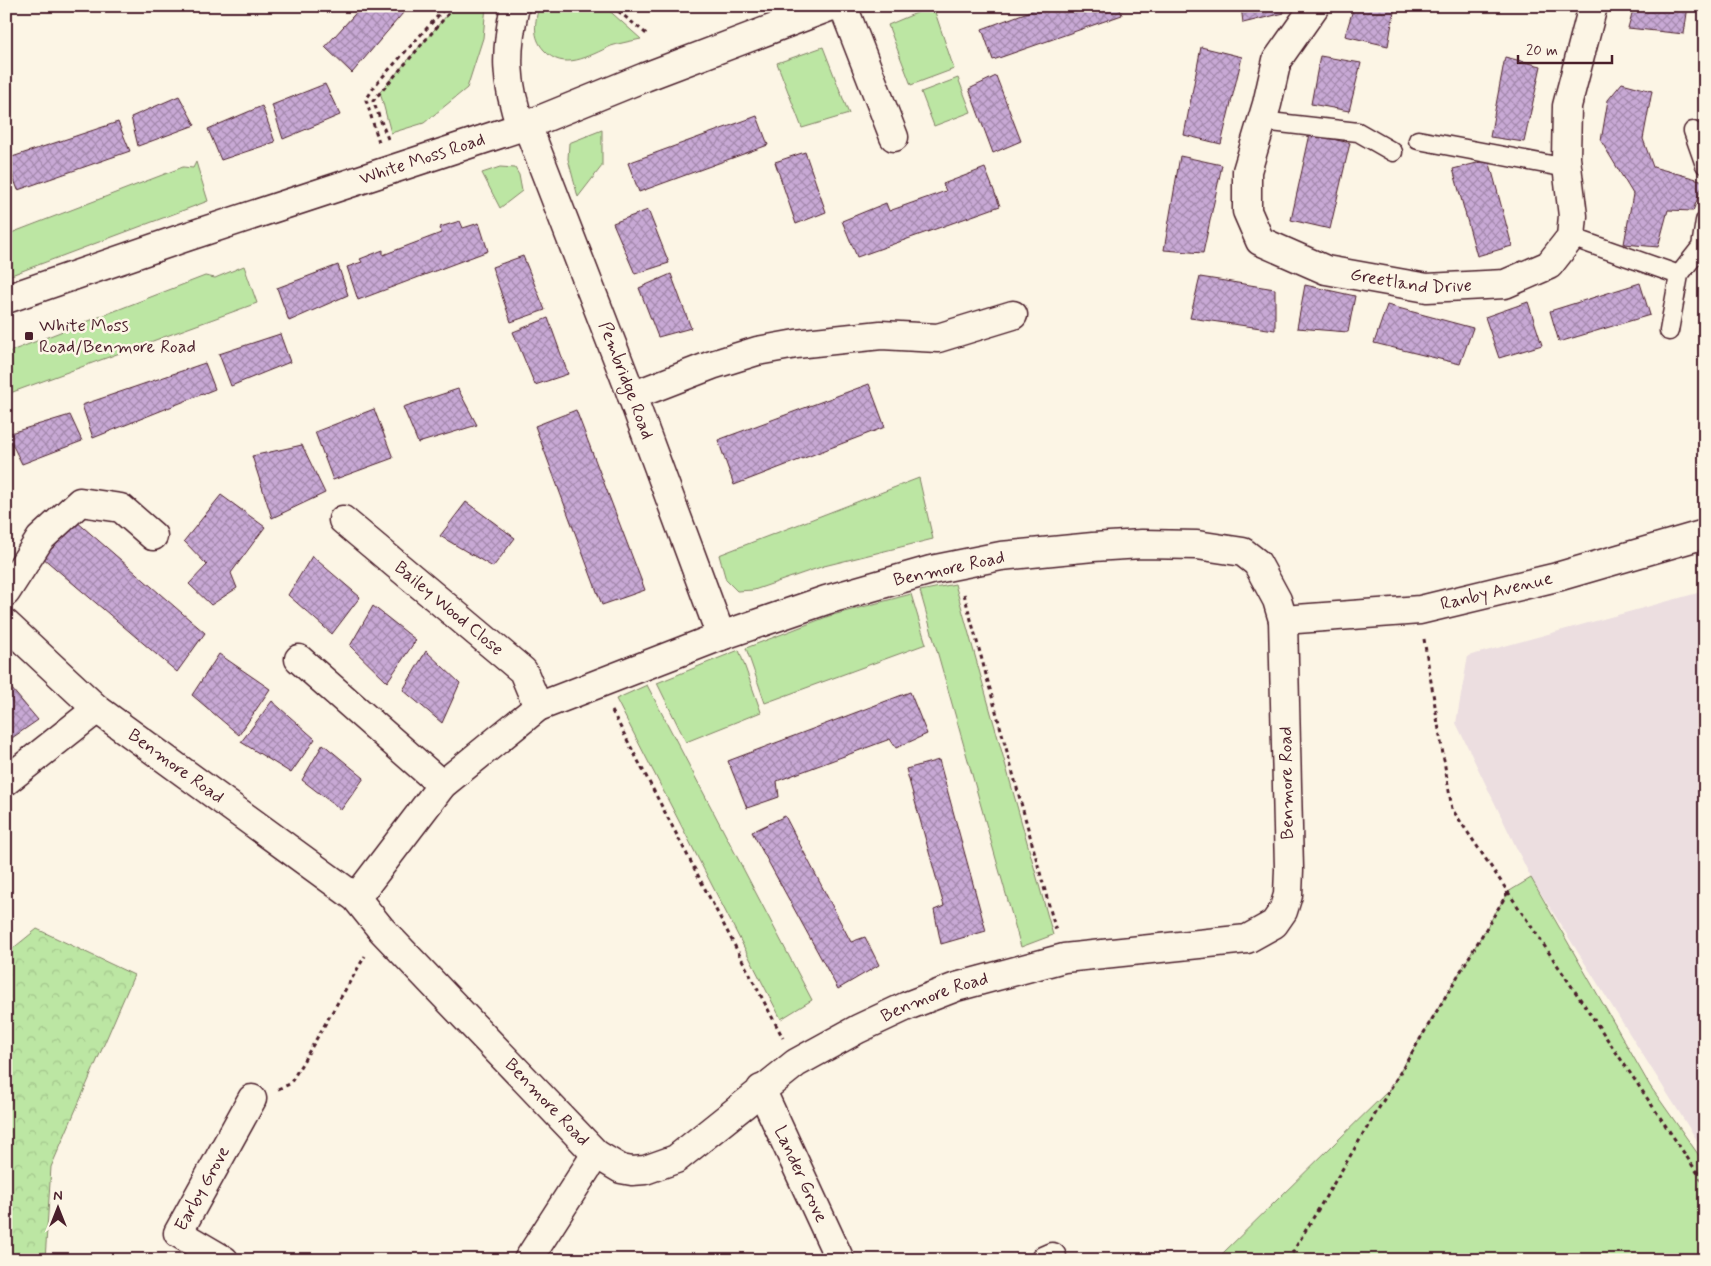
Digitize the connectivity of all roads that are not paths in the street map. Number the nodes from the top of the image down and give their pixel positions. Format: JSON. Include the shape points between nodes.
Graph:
{"nodes":[{"id":1,"x":515,"y":6,"type":"edge"},
{"id":2,"x":832,"y":6,"type":"edge"},
{"id":3,"x":843,"y":6,"type":"edge"},
{"id":4,"x":1315,"y":6,"type":"edge"},
{"id":5,"x":1593,"y":6,"type":"edge"},
{"id":6,"x":1262,"y":122,"type":"junction"},
{"id":7,"x":524,"y":126,"type":"junction"},
{"id":8,"x":1693,"y":131,"type":"dead end"},
{"id":9,"x":894,"y":137,"type":"dead end"},
{"id":10,"x":1418,"y":140,"type":"dead end"},
{"id":11,"x":1393,"y":152,"type":"dead end"},
{"id":12,"x":1705,"y":165,"type":"edge"},
{"id":13,"x":1567,"y":168,"type":"junction"},
{"id":14,"x":1705,"y":221,"type":"edge"},
{"id":15,"x":1572,"y":237,"type":"junction"},
{"id":16,"x":1679,"y":275,"type":"junction"},
{"id":17,"x":6,"y":299,"type":"edge"},
{"id":18,"x":1013,"y":314,"type":"dead end"},
{"id":19,"x":1669,"y":331,"type":"dead end"},
{"id":20,"x":632,"y":396,"type":"junction"},
{"id":21,"x":343,"y":520,"type":"dead end"},
{"id":22,"x":1705,"y":534,"type":"edge"},
{"id":23,"x":153,"y":536,"type":"dead end"},
{"id":24,"x":6,"y":592,"type":"edge"},
{"id":25,"x":1283,"y":620,"type":"junction"},
{"id":26,"x":6,"y":624,"type":"edge"},
{"id":27,"x":721,"y":636,"type":"junction"},
{"id":28,"x":299,"y":659,"type":"dead end"},
{"id":29,"x":538,"y":707,"type":"junction"},
{"id":30,"x":98,"y":709,"type":"junction"},
{"id":31,"x":6,"y":781,"type":"edge"},
{"id":32,"x":442,"y":785,"type":"junction"},
{"id":33,"x":356,"y":898,"type":"junction"},
{"id":34,"x":761,"y":1089,"type":"junction"},
{"id":35,"x":252,"y":1099,"type":"road end"},
{"id":36,"x":596,"y":1154,"type":"junction"},
{"id":37,"x":224,"y":1260,"type":"edge"},
{"id":38,"x":528,"y":1260,"type":"edge"},
{"id":39,"x":840,"y":1260,"type":"edge"}],
"edges":[{"from":1,"to":7,"type":"street","name":"Pembridge Road","via":[[507,61],[512,103]]},
{"from":2,"to":7,"type":"street","name":"White Moss Road"},
{"from":3,"to":9,"type":"street"},
{"from":4,"to":6,"type":"street","name":"Greetland Drive","via":[[1277,60]]},
{"from":5,"to":13,"type":"street","via":[[1567,106]]},
{"from":6,"to":11,"type":"lane","via":[[1358,132]]},
{"from":6,"to":15,"type":"street","name":"Greetland Drive","via":[[1247,171],[1247,211],[1260,241],[1326,270],[1427,288],[1505,284],[1549,265]]},
{"from":7,"to":17,"type":"street","name":"White Moss Road"},
{"from":7,"to":20,"type":"street","name":"Pembridge Road"},
{"from":8,"to":12,"type":"lane"},
{"from":10,"to":13,"type":"lane"},
{"from":13,"to":15,"type":"street","via":[[1573,216]]},
{"from":14,"to":16,"type":"lane","via":[[1701,247]]},
{"from":15,"to":16,"type":"lane"},
{"from":16,"to":19,"type":"lane"},
{"from":18,"to":20,"type":"street","via":[[938,338],[881,335],[757,351]]},
{"from":20,"to":27,"type":"street","name":"Pembridge Road"},
{"from":21,"to":29,"type":"street","name":"Bailey Wood Close","via":[[523,671]]},
{"from":22,"to":25,"type":"street","name":"Ranby Avenue","via":[[1557,577],[1420,610]]},
{"from":23,"to":24,"type":"street","via":[[121,508],[80,502],[40,539]]},
{"from":25,"to":27,"type":"street","name":"Benmore Road","via":[[1267,579],[1257,563],[1243,552],[1197,545],[1142,544],[1049,551],[956,565],[826,600]]},
{"from":25,"to":34,"type":"street","name":"Benmore Road","via":[[1289,870],[1288,895],[1274,924],[1247,939],[1064,958],[940,993],[858,1029],[796,1063]]},
{"from":26,"to":30,"type":"street","name":"Benmore Road"},
{"from":27,"to":29,"type":"street","name":"Benmore Road"},
{"from":28,"to":32,"type":"street"},
{"from":29,"to":32,"type":"street","name":"Benmore Road"},
{"from":30,"to":31,"type":"street"},
{"from":30,"to":33,"type":"street","name":"Benmore Road"},
{"from":32,"to":33,"type":"street","name":"Benmore Road"},
{"from":33,"to":36,"type":"street","name":"Benmore Road","via":[[381,929]]},
{"from":34,"to":36,"type":"street","name":"Benmore Road","via":[[676,1158],[660,1165],[632,1171],[621,1169]]},
{"from":34,"to":39,"type":"street","name":"Lander Grove"},
{"from":35,"to":37,"type":"street","name":"Earby Grove","via":[[178,1233]]},
{"from":36,"to":38,"type":"street"}]}
